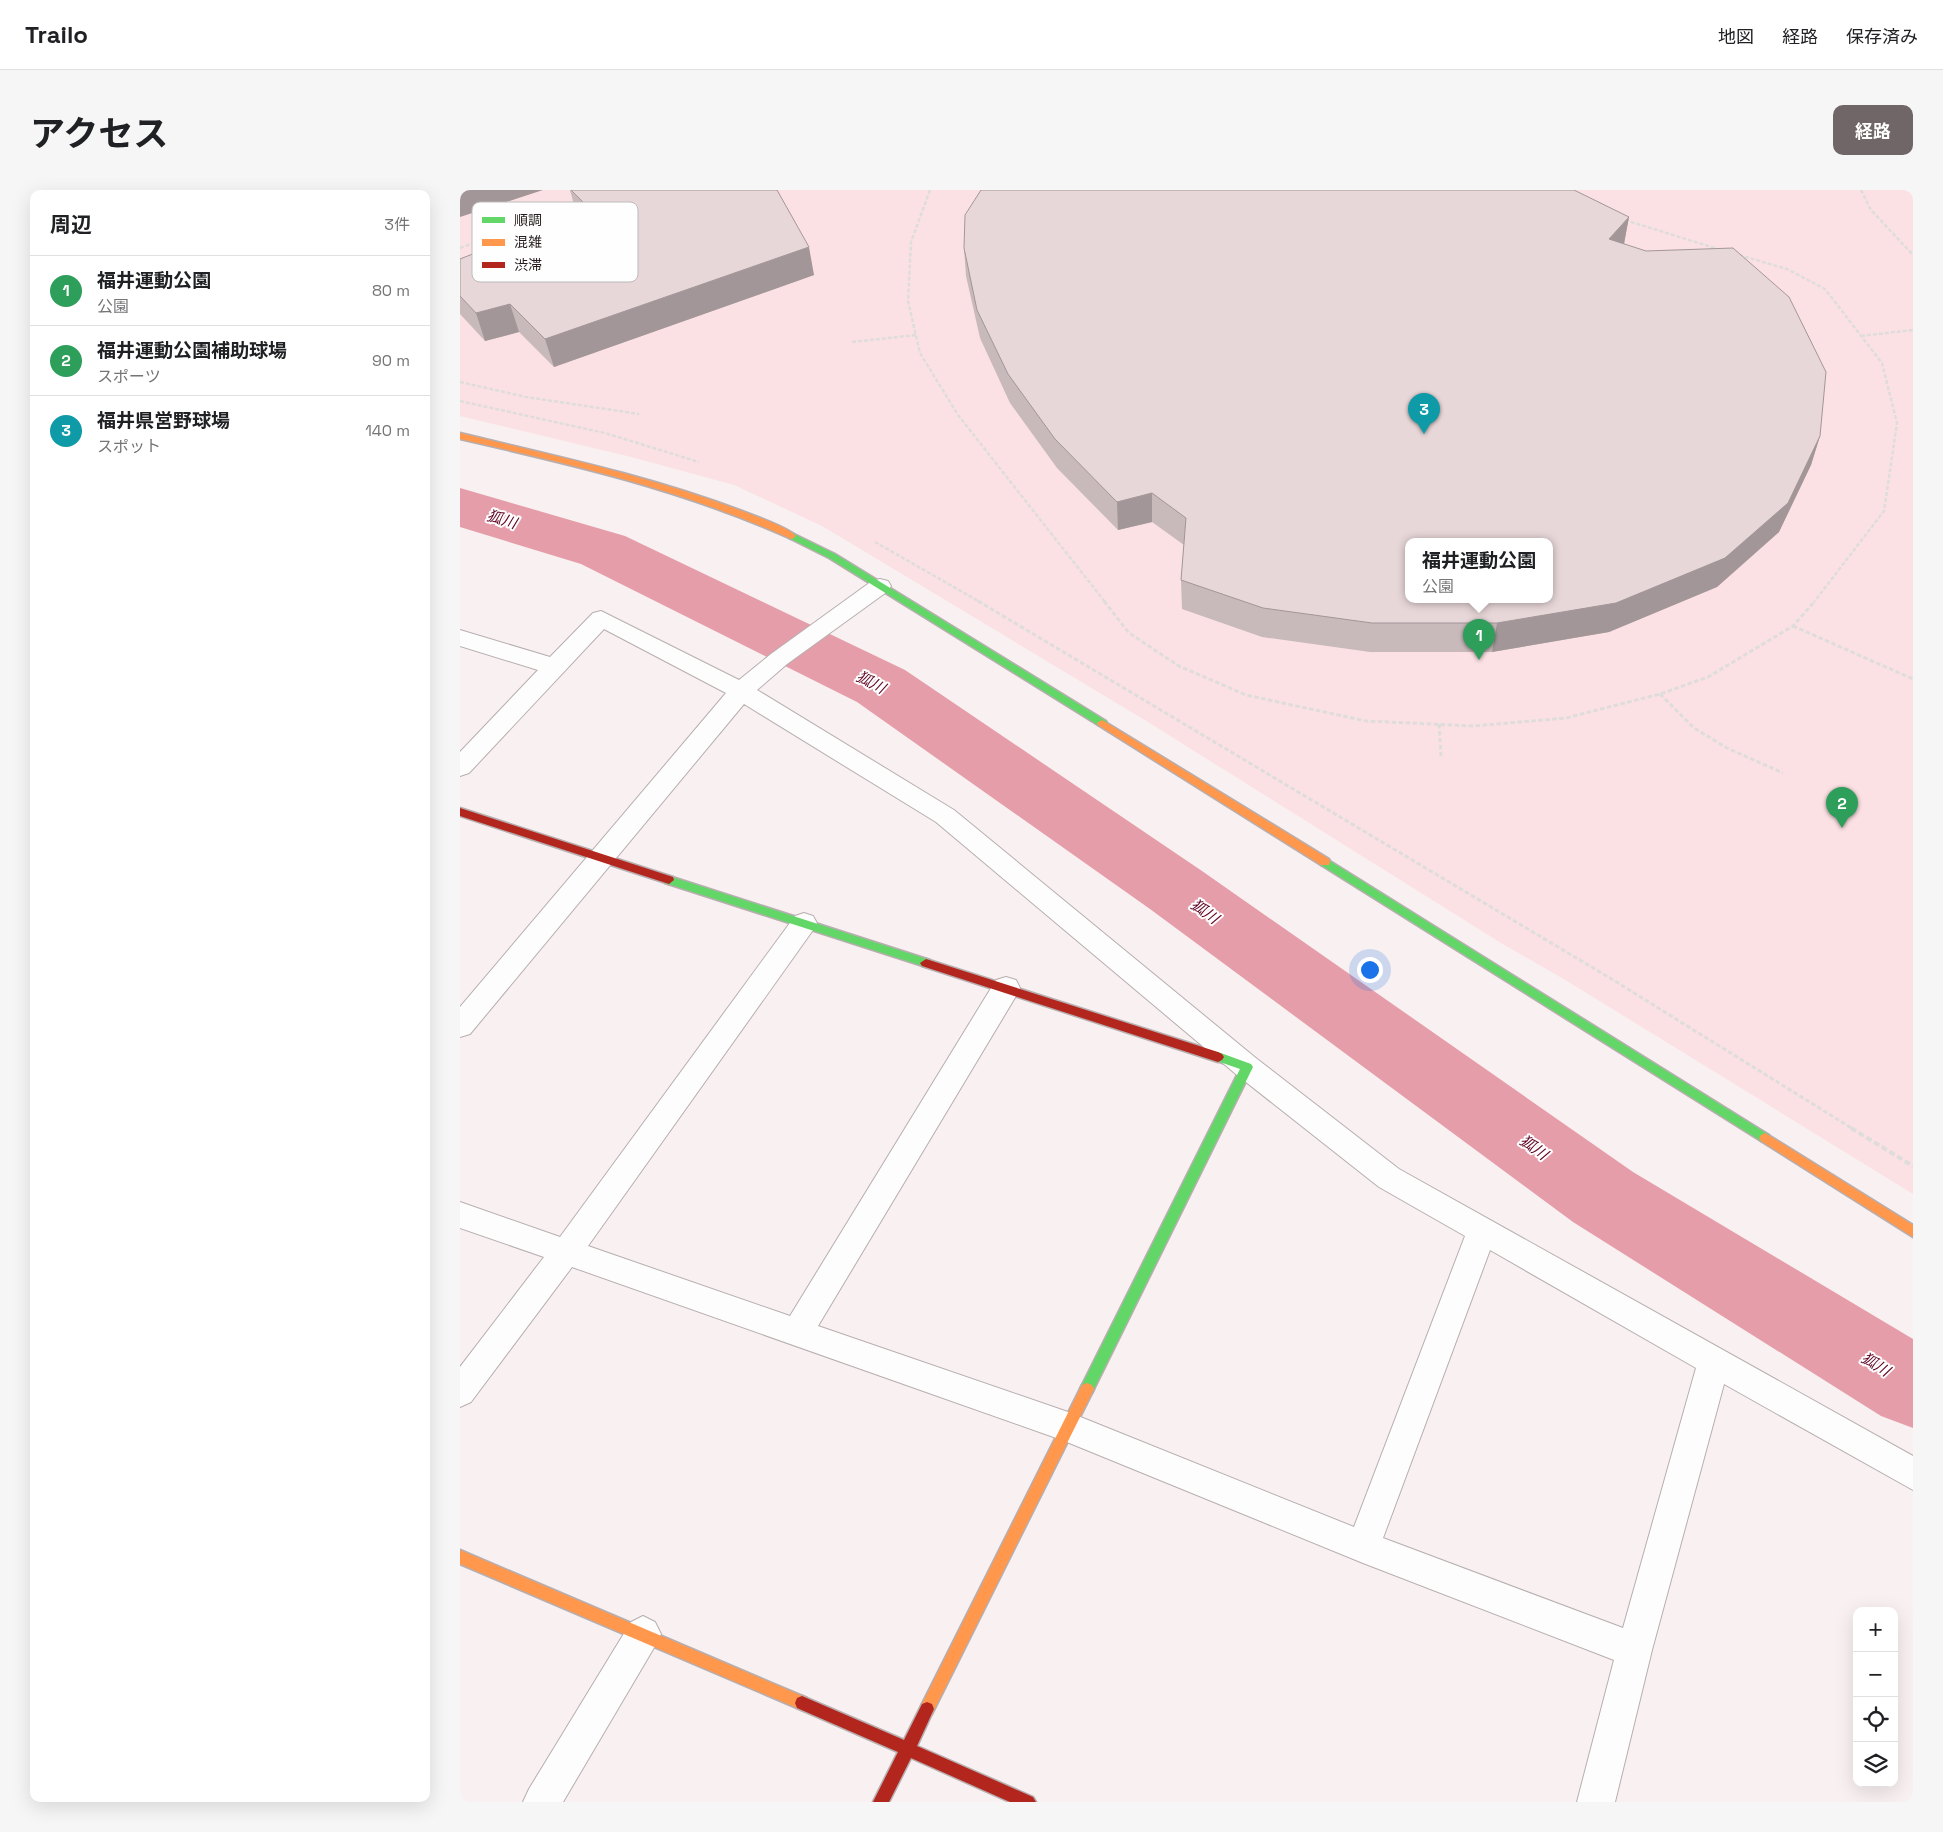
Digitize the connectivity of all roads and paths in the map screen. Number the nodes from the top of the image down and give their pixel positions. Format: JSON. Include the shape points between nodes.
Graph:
{"nodes":[{"id":1,"x":930,"y":190,"type":"edge"},
{"id":2,"x":1861,"y":190,"type":"edge"},
{"id":3,"x":1619,"y":218,"type":"edge"},
{"id":4,"x":472,"y":244,"type":"edge"},
{"id":5,"x":460,"y":248,"type":"edge"},
{"id":6,"x":1722,"y":250,"type":"edge"},
{"id":7,"x":1731,"y":252,"type":"edge"},
{"id":8,"x":1913,"y":255,"type":"edge"},
{"id":9,"x":1913,"y":330,"type":"edge"},
{"id":10,"x":916,"y":335,"type":"junction"},
{"id":11,"x":1861,"y":336,"type":"junction"},
{"id":12,"x":852,"y":342,"type":"dead end"},
{"id":13,"x":460,"y":382,"type":"edge"},
{"id":14,"x":460,"y":401,"type":"edge"},
{"id":15,"x":639,"y":414,"type":"dead end"},
{"id":16,"x":460,"y":436,"type":"edge"},
{"id":17,"x":702,"y":463,"type":"dead end"},
{"id":18,"x":871,"y":540,"type":"dead end"},
{"id":19,"x":880,"y":586,"type":"junction"},
{"id":20,"x":1793,"y":626,"type":"junction"},
{"id":21,"x":460,"y":638,"type":"edge"},
{"id":22,"x":555,"y":667,"type":"junction"},
{"id":23,"x":1913,"y":679,"type":"edge"},
{"id":24,"x":742,"y":691,"type":"junction"},
{"id":25,"x":1660,"y":694,"type":"junction"},
{"id":26,"x":1439,"y":724,"type":"junction"},
{"id":27,"x":1441,"y":756,"type":"dead end"},
{"id":28,"x":460,"y":767,"type":"edge"},
{"id":29,"x":1783,"y":772,"type":"dead end"},
{"id":30,"x":460,"y":812,"type":"edge"},
{"id":31,"x":601,"y":857,"type":"junction"},
{"id":32,"x":804,"y":923,"type":"junction"},
{"id":33,"x":1006,"y":988,"type":"junction"},
{"id":34,"x":460,"y":1026,"type":"edge"},
{"id":35,"x":1247,"y":1067,"type":"junction"},
{"id":36,"x":1913,"y":1166,"type":"edge"},
{"id":37,"x":460,"y":1215,"type":"edge"},
{"id":38,"x":1482,"y":1231,"type":"junction"},
{"id":39,"x":1913,"y":1232,"type":"edge"},
{"id":40,"x":566,"y":1252,"type":"junction"},
{"id":41,"x":798,"y":1331,"type":"junction"},
{"id":42,"x":1714,"y":1362,"type":"junction"},
{"id":43,"x":460,"y":1392,"type":"edge"},
{"id":44,"x":1068,"y":1427,"type":"junction"},
{"id":45,"x":1913,"y":1474,"type":"edge"},
{"id":46,"x":1363,"y":1547,"type":"junction"},
{"id":47,"x":460,"y":1557,"type":"edge"},
{"id":48,"x":643,"y":1634,"type":"junction"},
{"id":49,"x":1634,"y":1650,"type":"junction"},
{"id":50,"x":907,"y":1748,"type":"junction"},
{"id":51,"x":542,"y":1802,"type":"edge"},
{"id":52,"x":881,"y":1802,"type":"edge"},
{"id":53,"x":1028,"y":1802,"type":"edge"},
{"id":54,"x":1596,"y":1802,"type":"edge"}],
"edges":[{"from":1,"to":10,"type":"path","via":[[911,242],[908,301]]},
{"from":2,"to":8,"type":"path","via":[[1871,210]]},
{"from":3,"to":6,"type":"path"},
{"from":4,"to":5,"type":"path"},
{"from":7,"to":11,"type":"path","via":[[1787,270],[1825,289]]},
{"from":9,"to":11,"type":"path"},
{"from":10,"to":12,"type":"path"},
{"from":10,"to":26,"type":"path","via":[[920,354],[958,416],[1129,633],[1179,666],[1246,695],[1366,721]]},
{"from":11,"to":20,"type":"path","via":[[1882,363],[1897,424],[1884,511],[1830,584]]},
{"from":13,"to":15,"type":"path","via":[[512,395]]},
{"from":14,"to":17,"type":"path","via":[[623,438]]},
{"from":16,"to":19,"type":"street","via":[[639,478],[719,505],[789,534]]},
{"from":18,"to":36,"type":"path","via":[[1603,973]]},
{"from":19,"to":24,"type":"street","via":[[779,659]]},
{"from":19,"to":39,"type":"street","via":[[1513,978]]},
{"from":20,"to":23,"type":"path"},
{"from":20,"to":25,"type":"path","via":[[1708,677]]},
{"from":21,"to":22,"type":"street"},
{"from":22,"to":24,"type":"street","via":[[601,618]]},
{"from":22,"to":28,"type":"street"},
{"from":24,"to":31,"type":"street"},
{"from":24,"to":35,"type":"street","via":[[946,816]]},
{"from":25,"to":26,"type":"path","via":[[1566,718],[1474,726]]},
{"from":25,"to":29,"type":"path","via":[[1694,728],[1727,748]]},
{"from":26,"to":27,"type":"path"},
{"from":30,"to":31,"type":"street"},
{"from":31,"to":32,"type":"street"},
{"from":31,"to":34,"type":"street"},
{"from":32,"to":33,"type":"street"},
{"from":32,"to":40,"type":"street"},
{"from":33,"to":35,"type":"street"},
{"from":33,"to":41,"type":"street"},
{"from":35,"to":38,"type":"street","via":[[1389,1178]]},
{"from":35,"to":44,"type":"street"},
{"from":37,"to":40,"type":"street"},
{"from":38,"to":42,"type":"street"},
{"from":38,"to":46,"type":"street"},
{"from":40,"to":41,"type":"street"},
{"from":40,"to":43,"type":"street"},
{"from":41,"to":44,"type":"street"},
{"from":42,"to":45,"type":"street"},
{"from":42,"to":49,"type":"street"},
{"from":44,"to":46,"type":"street"},
{"from":44,"to":50,"type":"street"},
{"from":46,"to":49,"type":"street"},
{"from":47,"to":48,"type":"street"},
{"from":48,"to":50,"type":"street"},
{"from":48,"to":51,"type":"street"},
{"from":49,"to":54,"type":"street"},
{"from":50,"to":52,"type":"street"},
{"from":50,"to":53,"type":"street"}]}
